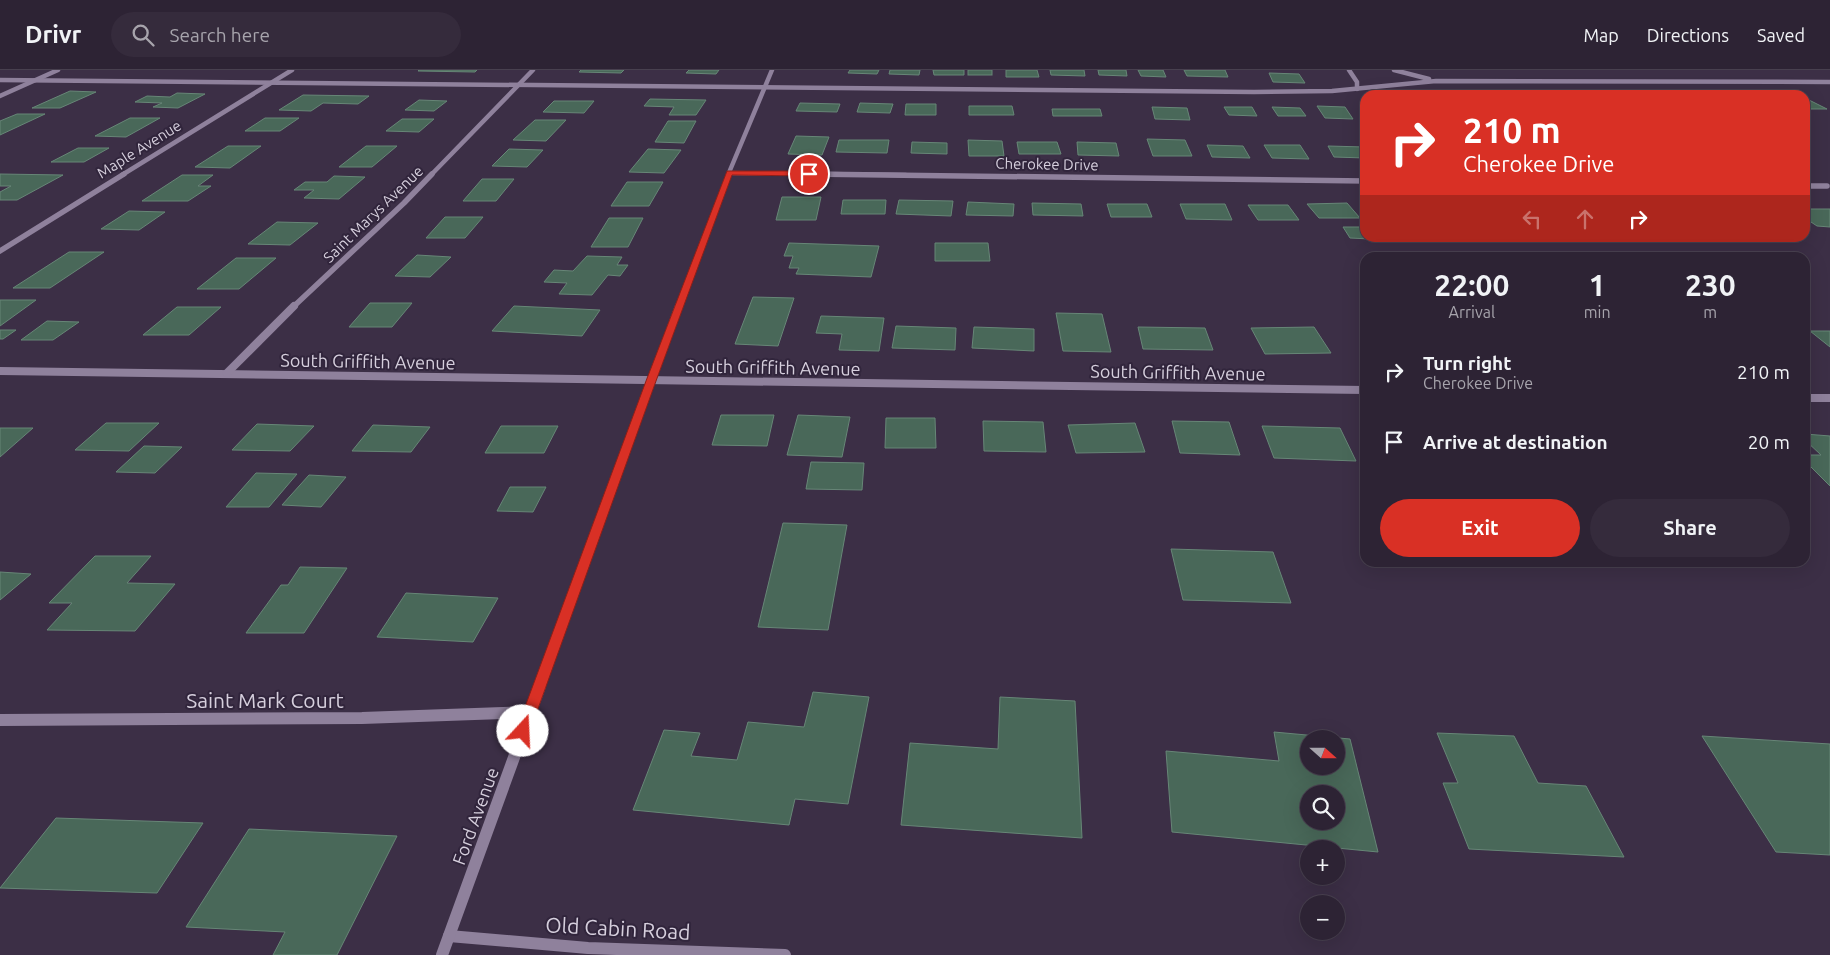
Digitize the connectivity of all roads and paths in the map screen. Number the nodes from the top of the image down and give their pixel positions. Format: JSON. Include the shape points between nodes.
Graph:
{"nodes":[{"id":1,"x":58,"y":70,"type":"edge"},
{"id":2,"x":292,"y":70,"type":"edge"},
{"id":3,"x":534,"y":70,"type":"edge"},
{"id":4,"x":772,"y":70,"type":"edge"},
{"id":5,"x":1349,"y":70,"type":"edge"},
{"id":6,"x":1394,"y":70,"type":"edge"},
{"id":7,"x":0,"y":80,"type":"edge"},
{"id":8,"x":34,"y":81,"type":"junction"},
{"id":9,"x":1436,"y":81,"type":"junction"},
{"id":10,"x":1830,"y":82,"type":"edge"},
{"id":11,"x":269,"y":83,"type":"junction"},
{"id":12,"x":518,"y":85,"type":"junction"},
{"id":13,"x":763,"y":88,"type":"junction"},
{"id":14,"x":1358,"y":88,"type":"junction"},
{"id":15,"x":0,"y":96,"type":"edge"},
{"id":16,"x":729,"y":172,"type":"junction"},
{"id":17,"x":1360,"y":181,"type":"edge"},
{"id":18,"x":1810,"y":186,"type":"edge"},
{"id":19,"x":1827,"y":186,"type":"dead end"},
{"id":20,"x":0,"y":251,"type":"edge"},
{"id":21,"x":0,"y":371,"type":"edge"},
{"id":22,"x":227,"y":373,"type":"junction"},
{"id":23,"x":651,"y":381,"type":"junction"},
{"id":24,"x":1360,"y":390,"type":"edge"},
{"id":25,"x":1810,"y":398,"type":"edge"},
{"id":26,"x":1830,"y":398,"type":"edge"},
{"id":27,"x":530,"y":712,"type":"junction"},
{"id":28,"x":0,"y":720,"type":"edge"},
{"id":29,"x":448,"y":936,"type":"junction"},
{"id":30,"x":442,"y":955,"type":"edge"},
{"id":31,"x":785,"y":955,"type":"edge"}],
"edges":[{"from":1,"to":8,"type":"street"},
{"from":2,"to":11,"type":"street","name":"Maple Avenue"},
{"from":3,"to":12,"type":"street","name":"Saint Marys Avenue"},
{"from":4,"to":13,"type":"street","name":"Ford Avenue"},
{"from":5,"to":14,"type":"street"},
{"from":6,"to":9,"type":"street"},
{"from":7,"to":8,"type":"street"},
{"from":8,"to":11,"type":"street"},
{"from":8,"to":15,"type":"street"},
{"from":9,"to":10,"type":"street"},
{"from":9,"to":14,"type":"street"},
{"from":11,"to":12,"type":"street"},
{"from":11,"to":20,"type":"street","name":"Maple Avenue"},
{"from":12,"to":13,"type":"street"},
{"from":12,"to":22,"type":"street","name":"Saint Marys Avenue","via":[[404,203]]},
{"from":13,"to":14,"type":"street","via":[[1254,92]]},
{"from":13,"to":16,"type":"street","name":"Ford Avenue"},
{"from":16,"to":17,"type":"street","name":"Cherokee Drive"},
{"from":16,"to":23,"type":"street","name":"Ford Avenue"},
{"from":18,"to":19,"type":"street"},
{"from":21,"to":22,"type":"street","name":"South Griffith Avenue"},
{"from":22,"to":23,"type":"street","name":"South Griffith Avenue"},
{"from":23,"to":24,"type":"street","name":"South Griffith Avenue"},
{"from":23,"to":27,"type":"street","name":"Ford Avenue"},
{"from":25,"to":26,"type":"street"},
{"from":27,"to":28,"type":"street","name":"Saint Mark Court","via":[[362,718]]},
{"from":27,"to":29,"type":"street","name":"Ford Avenue"},
{"from":29,"to":30,"type":"street","name":"Ford Avenue"},
{"from":29,"to":31,"type":"street","name":"Old Cabin Road","via":[[588,948]]}]}
